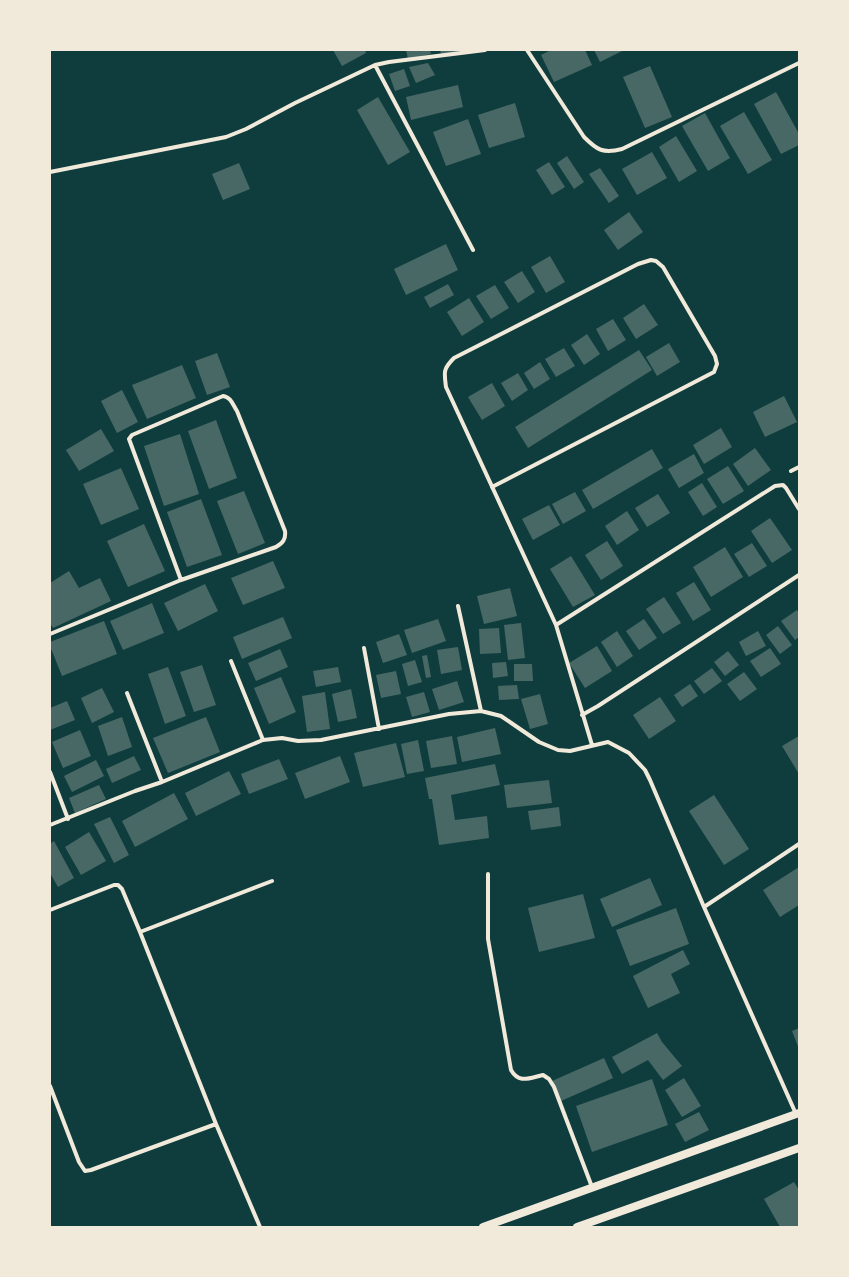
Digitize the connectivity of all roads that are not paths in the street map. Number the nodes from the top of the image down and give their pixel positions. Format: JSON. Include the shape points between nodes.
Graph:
{"nodes":[{"id":1,"x":484,"y":50,"type":"edge"},
{"id":2,"x":527,"y":50,"type":"edge"},
{"id":3,"x":799,"y":62,"type":"edge"},
{"id":4,"x":375,"y":65,"type":"junction"},
{"id":5,"x":50,"y":172,"type":"edge"},
{"id":6,"x":472,"y":250,"type":"dead end"},
{"id":7,"x":799,"y":467,"type":"edge"},
{"id":8,"x":791,"y":471,"type":"dead end"},
{"id":9,"x":492,"y":486,"type":"junction"},
{"id":10,"x":799,"y":509,"type":"edge"},
{"id":11,"x":799,"y":575,"type":"edge"},
{"id":12,"x":181,"y":580,"type":"junction"},
{"id":13,"x":458,"y":606,"type":"dead end"},
{"id":14,"x":556,"y":625,"type":"junction"},
{"id":15,"x":50,"y":634,"type":"edge"},
{"id":16,"x":364,"y":648,"type":"dead end"},
{"id":17,"x":231,"y":662,"type":"dead end"},
{"id":18,"x":127,"y":693,"type":"dead end"},
{"id":19,"x":481,"y":711,"type":"junction"},
{"id":20,"x":582,"y":714,"type":"junction"},
{"id":21,"x":379,"y":729,"type":"junction"},
{"id":22,"x":263,"y":740,"type":"junction"},
{"id":23,"x":592,"y":745,"type":"junction"},
{"id":24,"x":50,"y":772,"type":"edge"},
{"id":25,"x":162,"y":782,"type":"junction"},
{"id":26,"x":68,"y":818,"type":"junction"},
{"id":27,"x":50,"y":826,"type":"edge"},
{"id":28,"x":799,"y":844,"type":"edge"},
{"id":29,"x":488,"y":874,"type":"dead end"},
{"id":30,"x":272,"y":881,"type":"dead end"},
{"id":31,"x":704,"y":907,"type":"junction"},
{"id":32,"x":50,"y":910,"type":"edge"},
{"id":33,"x":140,"y":932,"type":"junction"},
{"id":34,"x":50,"y":1086,"type":"edge"},
{"id":35,"x":798,"y":1113,"type":"edge"},
{"id":36,"x":216,"y":1124,"type":"junction"},
{"id":37,"x":799,"y":1148,"type":"edge"},
{"id":38,"x":593,"y":1188,"type":"junction"},
{"id":39,"x":260,"y":1227,"type":"edge"},
{"id":40,"x":483,"y":1227,"type":"edge"},
{"id":41,"x":577,"y":1227,"type":"edge"}],
"edges":[{"from":1,"to":4,"type":"street"},
{"from":2,"to":3,"type":"street","via":[[584,136],[594,147],[604,151],[622,149]]},
{"from":4,"to":5,"type":"street","via":[[226,137]]},
{"from":4,"to":6,"type":"street"},
{"from":7,"to":8,"type":"street"},
{"from":9,"to":9,"type":"street","via":[[446,387],[444,373],[447,364],[454,358],[638,264],[656,260],[663,267],[715,356],[717,364],[714,372]]},
{"from":9,"to":14,"type":"street"},
{"from":10,"to":14,"type":"street","via":[[783,485],[776,486]]},
{"from":11,"to":20,"type":"street"},
{"from":12,"to":12,"type":"street","via":[[280,545],[286,536],[237,411],[230,399],[223,396],[132,435],[129,439]]},
{"from":12,"to":15,"type":"street"},
{"from":13,"to":19,"type":"street"},
{"from":14,"to":20,"type":"street"},
{"from":16,"to":21,"type":"street"},
{"from":17,"to":22,"type":"street"},
{"from":18,"to":25,"type":"street"},
{"from":19,"to":21,"type":"street","via":[[449,714]]},
{"from":19,"to":23,"type":"street","via":[[501,716],[539,742],[558,750],[570,751]]},
{"from":20,"to":23,"type":"street"},
{"from":21,"to":22,"type":"street","via":[[320,740]]},
{"from":22,"to":25,"type":"street"},
{"from":23,"to":31,"type":"street","via":[[608,742],[619,747],[629,753],[644,770]]},
{"from":24,"to":26,"type":"street"},
{"from":25,"to":26,"type":"street"},
{"from":26,"to":27,"type":"street"},
{"from":28,"to":31,"type":"street"},
{"from":29,"to":38,"type":"street","via":[[488,939],[511,1070],[514,1076],[523,1080],[543,1075],[549,1079]]},
{"from":30,"to":33,"type":"street"},
{"from":31,"to":35,"type":"street"},
{"from":32,"to":33,"type":"street","via":[[118,885]]},
{"from":33,"to":36,"type":"street"},
{"from":34,"to":36,"type":"street","via":[[79,1162],[85,1170]]},
{"from":35,"to":38,"type":"main road"},
{"from":36,"to":39,"type":"street"},
{"from":37,"to":41,"type":"main road"},
{"from":38,"to":40,"type":"main road"}]}
